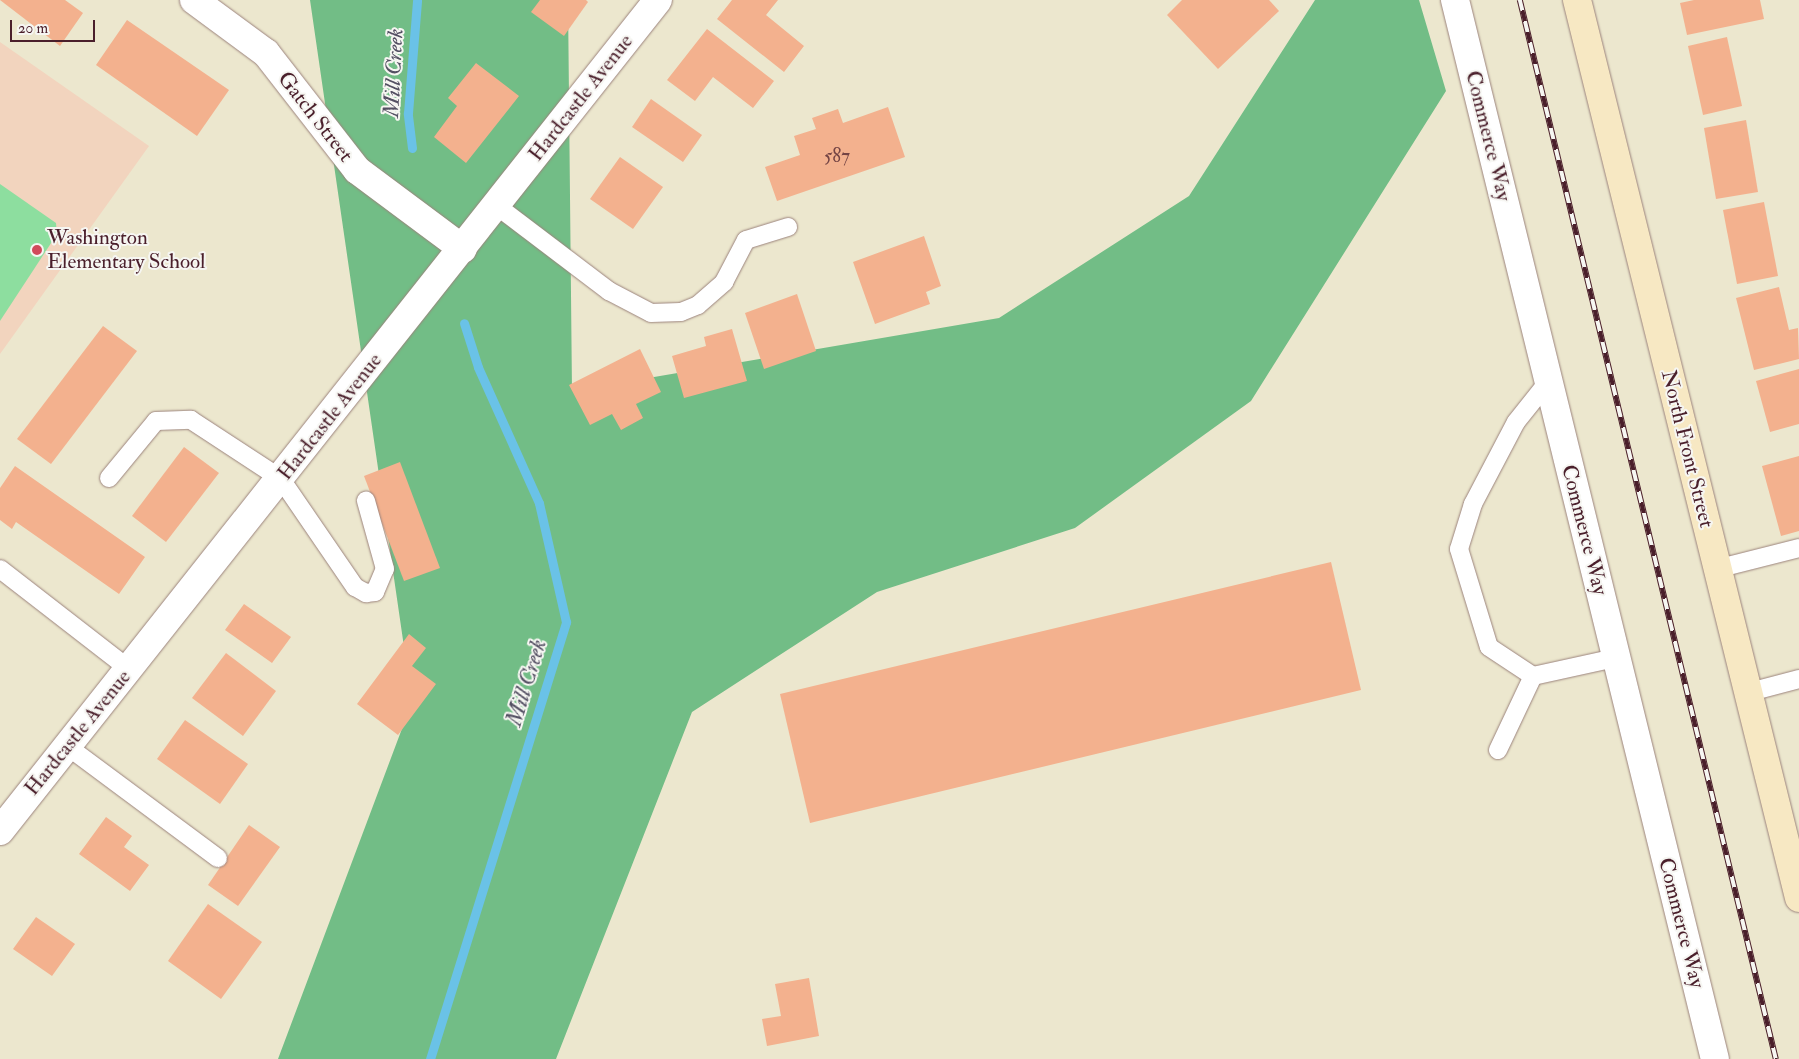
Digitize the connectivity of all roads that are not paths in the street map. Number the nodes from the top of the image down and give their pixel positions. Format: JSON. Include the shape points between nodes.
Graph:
{"nodes":[{"id":1,"x":194,"y":0,"type":"edge"},
{"id":2,"x":658,"y":0,"type":"edge"},
{"id":3,"x":1455,"y":0,"type":"edge"},
{"id":4,"x":1577,"y":0,"type":"edge"},
{"id":5,"x":497,"y":206,"type":"junction"},
{"id":6,"x":788,"y":227,"type":"dead end"},
{"id":7,"x":463,"y":249,"type":"junction"},
{"id":8,"x":1548,"y":382,"type":"junction"},
{"id":9,"x":109,"y":478,"type":"dead end"},
{"id":10,"x":281,"y":479,"type":"junction"},
{"id":11,"x":366,"y":501,"type":"dead end"},
{"id":12,"x":1799,"y":548,"type":"edge"},
{"id":13,"x":0,"y":569,"type":"edge"},
{"id":14,"x":1716,"y":569,"type":"junction"},
{"id":15,"x":1615,"y":658,"type":"junction"},
{"id":16,"x":129,"y":669,"type":"junction"},
{"id":17,"x":1533,"y":676,"type":"junction"},
{"id":18,"x":1799,"y":679,"type":"edge"},
{"id":19,"x":1746,"y":693,"type":"junction"},
{"id":20,"x":67,"y":746,"type":"junction"},
{"id":21,"x":1498,"y":750,"type":"dead end"},
{"id":22,"x":0,"y":831,"type":"edge"},
{"id":23,"x":218,"y":858,"type":"dead end"},
{"id":24,"x":1799,"y":898,"type":"edge"},
{"id":25,"x":1715,"y":1059,"type":"edge"}],
"edges":[{"from":1,"to":7,"type":"street","name":"Gatch Street","via":[[266,54],[357,170]]},
{"from":2,"to":5,"type":"street","name":"Hardcastle Avenue"},
{"from":3,"to":8,"type":"street","name":"Commerce Way"},
{"from":4,"to":14,"type":"main road","name":"North Front Street"},
{"from":5,"to":6,"type":"lane","via":[[609,290],[651,313],[681,312],[698,305],[724,282],[746,240]]},
{"from":5,"to":7,"type":"street","name":"Hardcastle Avenue"},
{"from":7,"to":10,"type":"street","name":"Hardcastle Avenue"},
{"from":8,"to":15,"type":"street","name":"Commerce Way"},
{"from":8,"to":17,"type":"lane","via":[[1516,422],[1473,504],[1459,549],[1489,647]]},
{"from":9,"to":10,"type":"lane","via":[[156,421],[174,418],[191,420]]},
{"from":10,"to":11,"type":"lane","via":[[355,587],[366,593],[375,592],[384,569]]},
{"from":10,"to":16,"type":"street","name":"Hardcastle Avenue"},
{"from":12,"to":14,"type":"lane"},
{"from":13,"to":16,"type":"lane"},
{"from":14,"to":19,"type":"main road","name":"North Front Street"},
{"from":15,"to":17,"type":"lane"},
{"from":15,"to":25,"type":"street","name":"Commerce Way"},
{"from":16,"to":20,"type":"street","name":"Hardcastle Avenue"},
{"from":17,"to":21,"type":"lane"},
{"from":18,"to":19,"type":"lane"},
{"from":19,"to":24,"type":"main road","name":"North Front Street"},
{"from":20,"to":22,"type":"street","name":"Hardcastle Avenue"},
{"from":20,"to":23,"type":"lane"}]}
